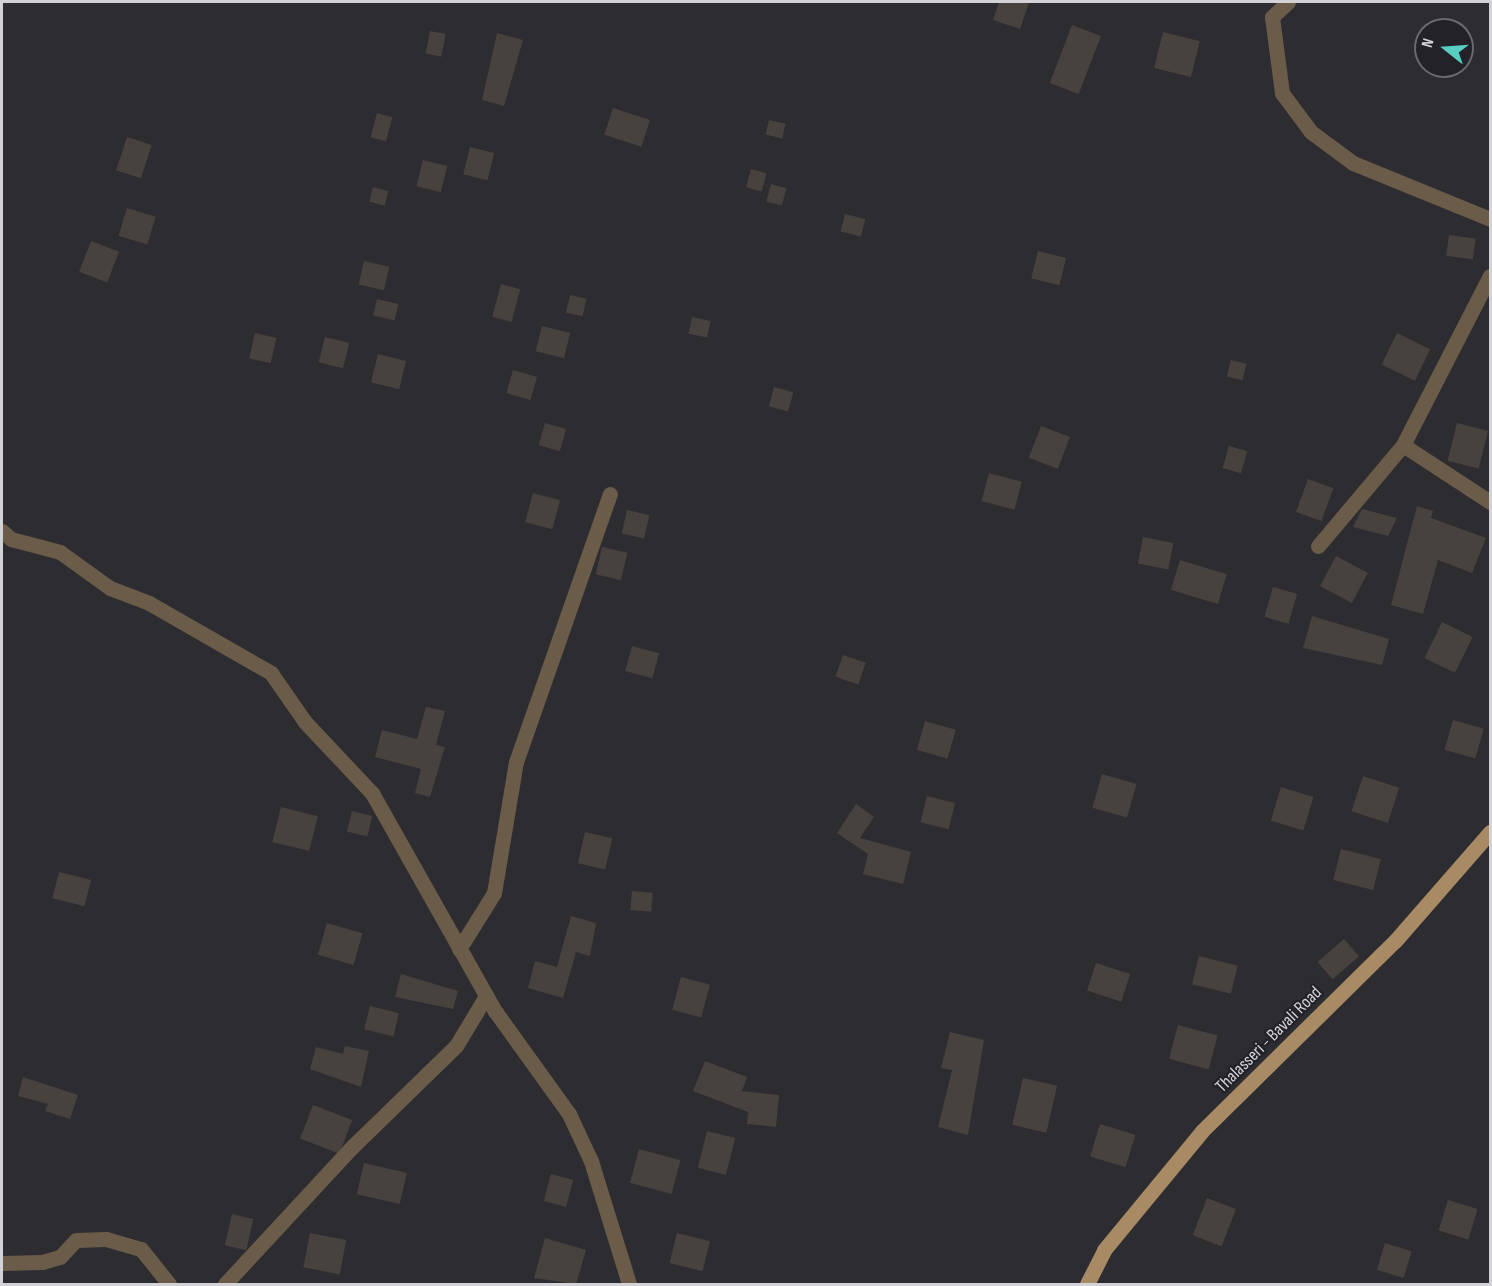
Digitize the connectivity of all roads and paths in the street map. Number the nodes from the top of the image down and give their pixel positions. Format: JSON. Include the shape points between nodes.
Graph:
{"nodes":[{"id":1,"x":1288,"y":2,"type":"edge"},
{"id":2,"x":1491,"y":219,"type":"edge"},
{"id":3,"x":1491,"y":276,"type":"edge"},
{"id":4,"x":1404,"y":445,"type":"junction"},
{"id":5,"x":610,"y":494,"type":"dead end"},
{"id":6,"x":1491,"y":502,"type":"edge"},
{"id":7,"x":2,"y":531,"type":"edge"},
{"id":8,"x":1318,"y":546,"type":"dead end"},
{"id":9,"x":1491,"y":832,"type":"edge"},
{"id":10,"x":459,"y":949,"type":"junction"},
{"id":11,"x":486,"y":996,"type":"junction"},
{"id":12,"x":2,"y":1263,"type":"edge"},
{"id":13,"x":169,"y":1284,"type":"edge"},
{"id":14,"x":225,"y":1284,"type":"edge"},
{"id":15,"x":629,"y":1284,"type":"edge"},
{"id":16,"x":1087,"y":1284,"type":"edge"}],
"edges":[{"from":1,"to":2,"type":"street","via":[[1272,17],[1282,93],[1311,132],[1353,163]]},
{"from":3,"to":4,"type":"street"},
{"from":4,"to":6,"type":"street"},
{"from":4,"to":8,"type":"street"},
{"from":5,"to":10,"type":"street","via":[[516,762],[494,893]]},
{"from":7,"to":10,"type":"street","via":[[11,539],[60,552],[110,588],[148,603],[271,673],[305,722],[372,792]]},
{"from":9,"to":16,"type":"main road","name":"Thalasseri - Bavali Road","via":[[1395,941],[1202,1131],[1104,1250]]},
{"from":10,"to":11,"type":"street"},
{"from":11,"to":14,"type":"street","via":[[456,1046],[352,1147]]},
{"from":11,"to":15,"type":"street","via":[[569,1114],[591,1161]]},
{"from":12,"to":13,"type":"street","via":[[42,1262],[60,1257],[76,1240],[106,1239],[141,1249]]}]}
